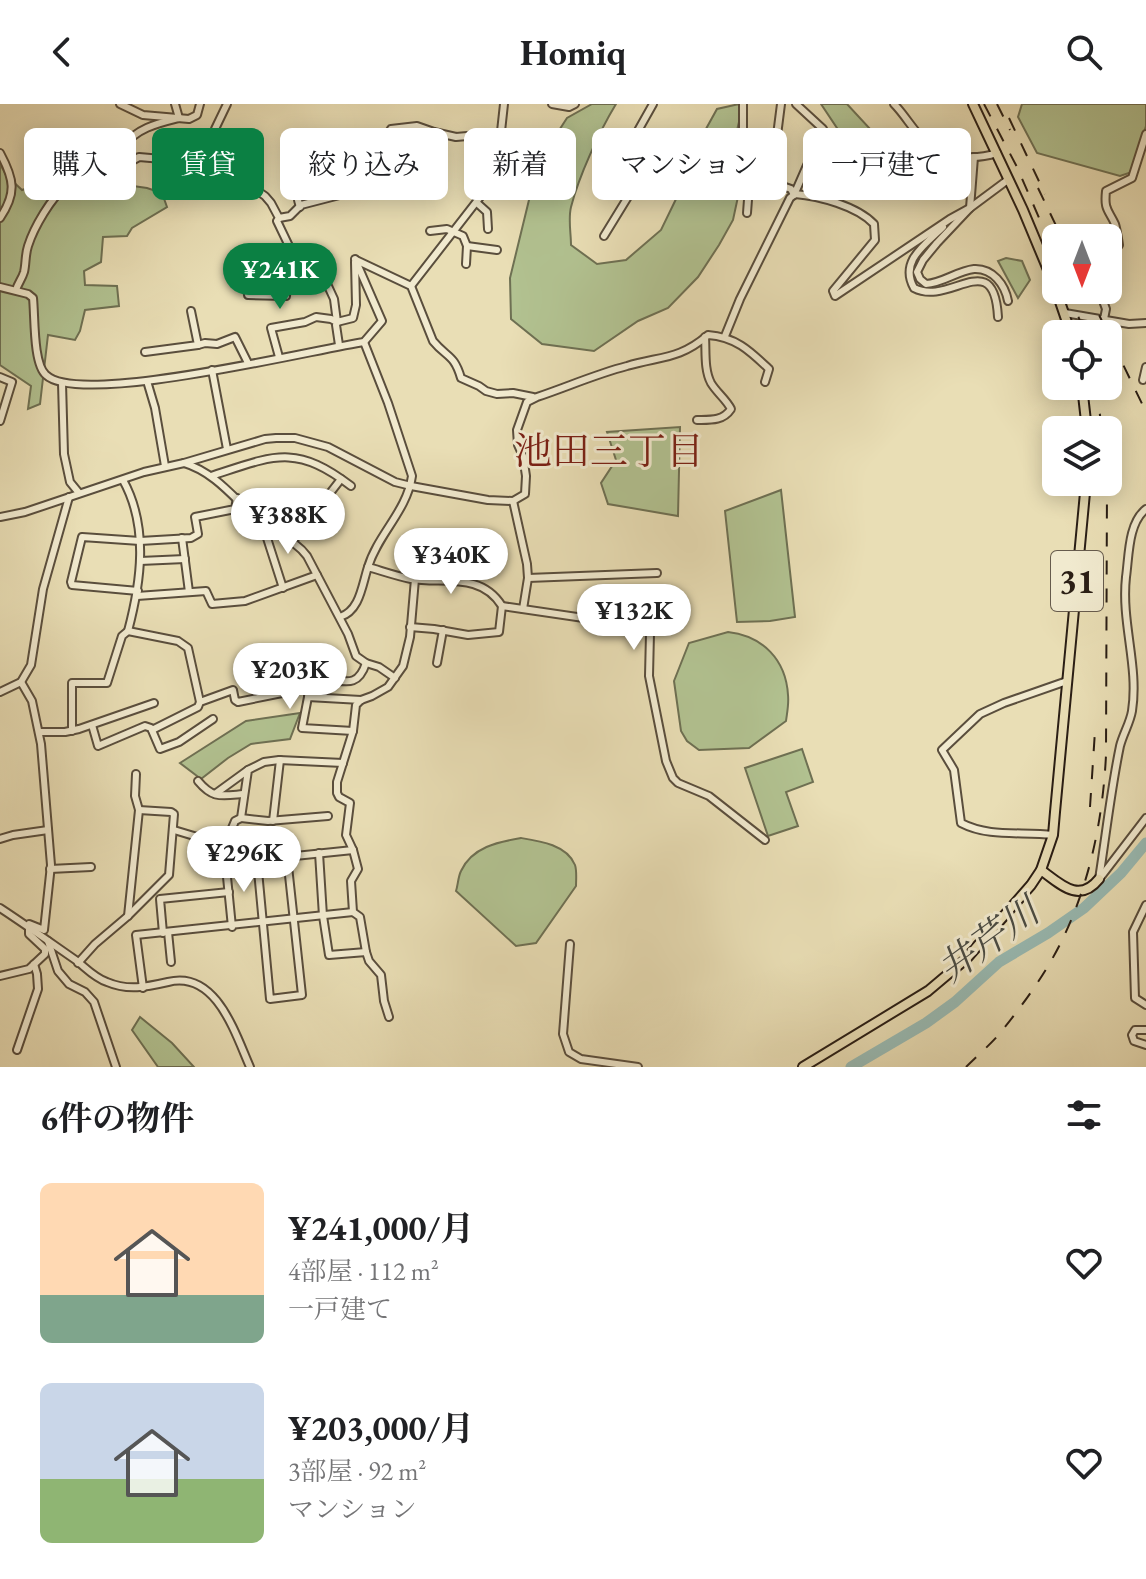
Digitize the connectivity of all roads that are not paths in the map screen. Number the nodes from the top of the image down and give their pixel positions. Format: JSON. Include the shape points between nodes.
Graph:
{"nodes":[{"id":1,"x":120,"y":104,"type":"edge"},
{"id":2,"x":143,"y":104,"type":"edge"},
{"id":3,"x":175,"y":104,"type":"edge"},
{"id":4,"x":200,"y":104,"type":"edge"},
{"id":5,"x":227,"y":104,"type":"edge"},
{"id":6,"x":504,"y":104,"type":"edge"},
{"id":7,"x":552,"y":104,"type":"edge"},
{"id":8,"x":575,"y":104,"type":"edge"},
{"id":9,"x":653,"y":104,"type":"edge"},
{"id":10,"x":743,"y":104,"type":"edge"},
{"id":11,"x":781,"y":104,"type":"edge"},
{"id":12,"x":796,"y":104,"type":"edge"},
{"id":13,"x":894,"y":104,"type":"edge"},
{"id":14,"x":973,"y":104,"type":"edge"},
{"id":15,"x":143,"y":115,"type":"junction"},
{"id":16,"x":179,"y":118,"type":"junction"},
{"id":17,"x":502,"y":128,"type":"edge"},
{"id":18,"x":743,"y":128,"type":"edge"},
{"id":19,"x":778,"y":128,"type":"edge"},
{"id":20,"x":1146,"y":134,"type":"edge"},
{"id":21,"x":136,"y":135,"type":"edge"},
{"id":22,"x":464,"y":136,"type":"edge"},
{"id":23,"x":0,"y":153,"type":"edge"},
{"id":24,"x":997,"y":153,"type":"junction"},
{"id":25,"x":974,"y":157,"type":"junction"},
{"id":26,"x":1009,"y":179,"type":"junction"},
{"id":27,"x":787,"y":188,"type":"edge"},
{"id":28,"x":794,"y":195,"type":"junction"},
{"id":29,"x":54,"y":200,"type":"edge"},
{"id":30,"x":298,"y":200,"type":"edge"},
{"id":31,"x":479,"y":200,"type":"edge"},
{"id":32,"x":748,"y":200,"type":"edge"},
{"id":33,"x":477,"y":203,"type":"junction"},
{"id":34,"x":300,"y":207,"type":"junction"},
{"id":35,"x":970,"y":208,"type":"junction"},
{"id":36,"x":747,"y":213,"type":"dead end"},
{"id":37,"x":0,"y":218,"type":"edge"},
{"id":38,"x":279,"y":218,"type":"junction"},
{"id":39,"x":950,"y":219,"type":"junction"},
{"id":40,"x":1115,"y":224,"type":"edge"},
{"id":41,"x":488,"y":229,"type":"dead end"},
{"id":42,"x":430,"y":231,"type":"dead end"},
{"id":43,"x":454,"y":232,"type":"junction"},
{"id":44,"x":604,"y":236,"type":"dead end"},
{"id":45,"x":467,"y":246,"type":"junction"},
{"id":46,"x":497,"y":250,"type":"dead end"},
{"id":47,"x":1042,"y":253,"type":"edge"},
{"id":48,"x":355,"y":259,"type":"junction"},
{"id":49,"x":466,"y":264,"type":"dead end"},
{"id":50,"x":236,"y":265,"type":"dead end"},
{"id":51,"x":245,"y":265,"type":"junction"},
{"id":52,"x":289,"y":268,"type":"junction"},
{"id":53,"x":300,"y":269,"type":"junction"},
{"id":54,"x":411,"y":286,"type":"junction"},
{"id":55,"x":0,"y":287,"type":"edge"},
{"id":56,"x":16,"y":290,"type":"junction"},
{"id":57,"x":1008,"y":301,"type":"dead end"},
{"id":58,"x":1062,"y":304,"type":"edge"},
{"id":59,"x":1104,"y":304,"type":"edge"},
{"id":60,"x":191,"y":311,"type":"dead end"},
{"id":61,"x":1065,"y":313,"type":"junction"},
{"id":62,"x":998,"y":317,"type":"dead end"},
{"id":63,"x":1104,"y":319,"type":"junction"},
{"id":64,"x":1067,"y":320,"type":"edge"},
{"id":65,"x":337,"y":322,"type":"junction"},
{"id":66,"x":1146,"y":323,"type":"edge"},
{"id":67,"x":725,"y":336,"type":"junction"},
{"id":68,"x":705,"y":337,"type":"junction"},
{"id":69,"x":364,"y":342,"type":"junction"},
{"id":70,"x":198,"y":345,"type":"junction"},
{"id":71,"x":339,"y":345,"type":"junction"},
{"id":72,"x":145,"y":352,"type":"dead end"},
{"id":73,"x":279,"y":357,"type":"junction"},
{"id":74,"x":248,"y":363,"type":"junction"},
{"id":75,"x":1146,"y":367,"type":"edge"},
{"id":76,"x":212,"y":370,"type":"junction"},
{"id":77,"x":0,"y":377,"type":"edge"},
{"id":78,"x":1143,"y":380,"type":"dead end"},
{"id":79,"x":147,"y":381,"type":"junction"},
{"id":80,"x":765,"y":382,"type":"dead end"},
{"id":81,"x":62,"y":383,"type":"junction"},
{"id":82,"x":537,"y":397,"type":"junction"},
{"id":83,"x":697,"y":420,"type":"dead end"},
{"id":84,"x":0,"y":421,"type":"edge"},
{"id":85,"x":227,"y":449,"type":"junction"},
{"id":86,"x":184,"y":463,"type":"junction"},
{"id":87,"x":165,"y":466,"type":"junction"},
{"id":88,"x":211,"y":476,"type":"junction"},
{"id":89,"x":341,"y":479,"type":"junction"},
{"id":90,"x":123,"y":480,"type":"junction"},
{"id":91,"x":351,"y":486,"type":"dead end"},
{"id":92,"x":411,"y":486,"type":"junction"},
{"id":93,"x":79,"y":493,"type":"junction"},
{"id":94,"x":70,"y":496,"type":"junction"},
{"id":95,"x":1085,"y":496,"type":"edge"},
{"id":96,"x":237,"y":498,"type":"junction"},
{"id":97,"x":513,"y":501,"type":"junction"},
{"id":98,"x":1146,"y":509,"type":"edge"},
{"id":99,"x":0,"y":517,"type":"edge"},
{"id":100,"x":267,"y":526,"type":"junction"},
{"id":101,"x":182,"y":538,"type":"junction"},
{"id":102,"x":140,"y":541,"type":"junction"},
{"id":103,"x":292,"y":542,"type":"junction"},
{"id":104,"x":185,"y":559,"type":"junction"},
{"id":105,"x":140,"y":561,"type":"junction"},
{"id":106,"x":368,"y":567,"type":"junction"},
{"id":107,"x":657,"y":573,"type":"dead end"},
{"id":108,"x":317,"y":575,"type":"junction"},
{"id":109,"x":528,"y":578,"type":"junction"},
{"id":110,"x":415,"y":579,"type":"junction"},
{"id":111,"x":283,"y":588,"type":"junction"},
{"id":112,"x":189,"y":592,"type":"junction"},
{"id":113,"x":138,"y":593,"type":"junction"},
{"id":114,"x":502,"y":606,"type":"junction"},
{"id":115,"x":523,"y":609,"type":"junction"},
{"id":116,"x":340,"y":617,"type":"junction"},
{"id":117,"x":410,"y":627,"type":"junction"},
{"id":118,"x":443,"y":630,"type":"junction"},
{"id":119,"x":128,"y":631,"type":"junction"},
{"id":120,"x":366,"y":663,"type":"junction"},
{"id":121,"x":437,"y":663,"type":"dead end"},
{"id":122,"x":395,"y":678,"type":"junction"},
{"id":123,"x":1068,"y":681,"type":"junction"},
{"id":124,"x":21,"y":682,"type":"junction"},
{"id":125,"x":0,"y":692,"type":"edge"},
{"id":126,"x":282,"y":693,"type":"dead end"},
{"id":127,"x":308,"y":697,"type":"junction"},
{"id":128,"x":361,"y":700,"type":"junction"},
{"id":129,"x":200,"y":702,"type":"junction"},
{"id":130,"x":154,"y":703,"type":"dead end"},
{"id":131,"x":213,"y":719,"type":"dead end"},
{"id":132,"x":92,"y":725,"type":"junction"},
{"id":133,"x":152,"y":730,"type":"junction"},
{"id":134,"x":72,"y":731,"type":"junction"},
{"id":135,"x":353,"y":731,"type":"junction"},
{"id":136,"x":39,"y":732,"type":"junction"},
{"id":137,"x":280,"y":760,"type":"junction"},
{"id":138,"x":343,"y":763,"type":"junction"},
{"id":139,"x":248,"y":770,"type":"junction"},
{"id":140,"x":136,"y":774,"type":"dead end"},
{"id":141,"x":198,"y":781,"type":"dead end"},
{"id":142,"x":215,"y":794,"type":"junction"},
{"id":143,"x":243,"y":794,"type":"junction"},
{"id":144,"x":139,"y":810,"type":"junction"},
{"id":145,"x":328,"y":816,"type":"dead end"},
{"id":146,"x":241,"y":818,"type":"junction"},
{"id":147,"x":1146,"y":818,"type":"edge"},
{"id":148,"x":273,"y":821,"type":"junction"},
{"id":149,"x":48,"y":830,"type":"junction"},
{"id":150,"x":174,"y":830,"type":"junction"},
{"id":151,"x":1053,"y":835,"type":"junction"},
{"id":152,"x":0,"y":839,"type":"edge"},
{"id":153,"x":765,"y":840,"type":"dead end"},
{"id":154,"x":224,"y":845,"type":"junction"},
{"id":155,"x":353,"y":850,"type":"junction"},
{"id":156,"x":319,"y":853,"type":"junction"},
{"id":157,"x":287,"y":857,"type":"junction"},
{"id":158,"x":257,"y":860,"type":"junction"},
{"id":159,"x":227,"y":863,"type":"junction"},
{"id":160,"x":91,"y":867,"type":"dead end"},
{"id":161,"x":50,"y":869,"type":"junction"},
{"id":162,"x":1041,"y":870,"type":"junction"},
{"id":163,"x":1099,"y":879,"type":"junction"},
{"id":164,"x":229,"y":892,"type":"junction"},
{"id":165,"x":1146,"y":905,"type":"edge"},
{"id":166,"x":0,"y":908,"type":"edge"},
{"id":167,"x":353,"y":912,"type":"junction"},
{"id":168,"x":128,"y":916,"type":"junction"},
{"id":169,"x":323,"y":916,"type":"junction"},
{"id":170,"x":294,"y":919,"type":"junction"},
{"id":171,"x":263,"y":923,"type":"junction"},
{"id":172,"x":26,"y":925,"type":"junction"},
{"id":173,"x":232,"y":927,"type":"junction"},
{"id":174,"x":165,"y":933,"type":"junction"},
{"id":175,"x":48,"y":941,"type":"junction"},
{"id":176,"x":570,"y":944,"type":"dead end"},
{"id":177,"x":366,"y":952,"type":"junction"},
{"id":178,"x":171,"y":962,"type":"dead end"},
{"id":179,"x":78,"y":963,"type":"junction"},
{"id":180,"x":34,"y":964,"type":"junction"},
{"id":181,"x":0,"y":976,"type":"edge"},
{"id":182,"x":143,"y":988,"type":"junction"},
{"id":183,"x":1146,"y":1005,"type":"edge"},
{"id":184,"x":389,"y":1017,"type":"dead end"},
{"id":185,"x":1146,"y":1030,"type":"edge"},
{"id":186,"x":1146,"y":1045,"type":"edge"},
{"id":187,"x":17,"y":1050,"type":"dead end"},
{"id":188,"x":808,"y":1065,"type":"edge"},
{"id":189,"x":116,"y":1067,"type":"edge"},
{"id":190,"x":250,"y":1067,"type":"edge"},
{"id":191,"x":638,"y":1067,"type":"edge"}],
"edges":[{"from":1,"to":15,"type":"street"},
{"from":2,"to":15,"type":"street"},
{"from":3,"to":16,"type":"street"},
{"from":4,"to":16,"type":"street","via":[[197,115]]},
{"from":5,"to":38,"type":"street","via":[[215,129],[223,161],[265,196]]},
{"from":6,"to":17,"type":"street"},
{"from":7,"to":8,"type":"street"},
{"from":9,"to":44,"type":"street","via":[[635,136],[650,161]]},
{"from":10,"to":18,"type":"street"},
{"from":11,"to":19,"type":"street"},
{"from":12,"to":28,"type":"street","via":[[823,129]]},
{"from":13,"to":25,"type":"street","via":[[928,145]]},
{"from":14,"to":24,"type":"main road"},
{"from":15,"to":16,"type":"street"},
{"from":16,"to":21,"type":"street"},
{"from":20,"to":40,"type":"street","via":[[1132,178],[1106,191],[1107,213]]},
{"from":22,"to":34,"type":"street","via":[[417,126],[391,129],[365,185]]},
{"from":23,"to":37,"type":"street","via":[[13,196]]},
{"from":24,"to":25,"type":"street"},
{"from":24,"to":26,"type":"main road"},
{"from":25,"to":35,"type":"street"},
{"from":26,"to":35,"type":"street"},
{"from":26,"to":47,"type":"main road"},
{"from":27,"to":28,"type":"street"},
{"from":28,"to":39,"type":"street","via":[[846,207],[874,224],[875,240],[833,291],[835,296]]},
{"from":28,"to":67,"type":"street"},
{"from":29,"to":56,"type":"street","via":[[28,246]]},
{"from":30,"to":34,"type":"street"},
{"from":31,"to":33,"type":"street"},
{"from":32,"to":36,"type":"street"},
{"from":33,"to":41,"type":"street","via":[[487,212]]},
{"from":33,"to":43,"type":"street"},
{"from":34,"to":38,"type":"street"},
{"from":35,"to":39,"type":"street"},
{"from":35,"to":57,"type":"street","via":[[917,272],[926,284],[936,284],[975,269],[984,271],[999,280]]},
{"from":38,"to":53,"type":"street"},
{"from":39,"to":62,"type":"street","via":[[909,263],[910,280],[924,293],[968,282],[991,286]]},
{"from":42,"to":43,"type":"street"},
{"from":43,"to":45,"type":"street"},
{"from":43,"to":54,"type":"street"},
{"from":45,"to":46,"type":"street"},
{"from":45,"to":49,"type":"street"},
{"from":48,"to":54,"type":"street"},
{"from":48,"to":65,"type":"street","via":[[353,318]]},
{"from":48,"to":69,"type":"street","via":[[382,321]]},
{"from":50,"to":51,"type":"street"},
{"from":51,"to":52,"type":"street"},
{"from":51,"to":52,"type":"street","via":[[248,295],[286,296]]},
{"from":52,"to":53,"type":"street"},
{"from":53,"to":65,"type":"street","via":[[322,273]]},
{"from":54,"to":82,"type":"street","via":[[433,341],[456,361],[461,378],[497,394]]},
{"from":55,"to":56,"type":"street"},
{"from":56,"to":81,"type":"street","via":[[33,298],[39,366]]},
{"from":58,"to":61,"type":"main road"},
{"from":59,"to":63,"type":"street"},
{"from":60,"to":70,"type":"street"},
{"from":61,"to":63,"type":"street"},
{"from":61,"to":64,"type":"main road"},
{"from":63,"to":66,"type":"street"},
{"from":65,"to":71,"type":"street"},
{"from":65,"to":73,"type":"street","via":[[316,317],[271,328]]},
{"from":67,"to":68,"type":"street"},
{"from":67,"to":80,"type":"street","via":[[769,369]]},
{"from":68,"to":82,"type":"street","via":[[678,354]]},
{"from":68,"to":83,"type":"street","via":[[710,381],[731,409],[717,420]]},
{"from":69,"to":71,"type":"street"},
{"from":69,"to":92,"type":"street","via":[[412,476]]},
{"from":70,"to":72,"type":"street"},
{"from":70,"to":74,"type":"street","via":[[235,337]]},
{"from":71,"to":73,"type":"street"},
{"from":73,"to":74,"type":"street"},
{"from":74,"to":76,"type":"street"},
{"from":75,"to":78,"type":"street"},
{"from":76,"to":79,"type":"street"},
{"from":76,"to":85,"type":"street"},
{"from":77,"to":84,"type":"street","via":[[12,382]]},
{"from":79,"to":81,"type":"street"},
{"from":79,"to":87,"type":"street"},
{"from":81,"to":93,"type":"street","via":[[64,454],[70,482]]},
{"from":82,"to":97,"type":"street","via":[[527,402],[517,430],[525,494]]},
{"from":85,"to":86,"type":"street"},
{"from":85,"to":92,"type":"street","via":[[295,438],[328,447]]},
{"from":86,"to":87,"type":"street"},
{"from":86,"to":88,"type":"street"},
{"from":87,"to":90,"type":"street"},
{"from":88,"to":89,"type":"street","via":[[280,457],[314,463]]},
{"from":88,"to":96,"type":"street"},
{"from":89,"to":91,"type":"street"},
{"from":89,"to":103,"type":"street"},
{"from":90,"to":93,"type":"street"},
{"from":90,"to":102,"type":"street","via":[[136,508]]},
{"from":92,"to":97,"type":"street"},
{"from":92,"to":106,"type":"street"},
{"from":93,"to":94,"type":"street"},
{"from":94,"to":99,"type":"street"},
{"from":94,"to":124,"type":"street","via":[[43,589],[31,665]]},
{"from":95,"to":123,"type":"main road","number":"31"},
{"from":96,"to":100,"type":"street"},
{"from":96,"to":101,"type":"street","via":[[235,509],[195,517],[198,534]]},
{"from":97,"to":109,"type":"street"},
{"from":98,"to":163,"type":"street","via":[[1133,531],[1124,594],[1133,679],[1131,715],[1120,746]]},
{"from":100,"to":103,"type":"street"},
{"from":100,"to":111,"type":"street"},
{"from":101,"to":102,"type":"street"},
{"from":101,"to":104,"type":"street"},
{"from":102,"to":105,"type":"street"},
{"from":102,"to":113,"type":"street","via":[[82,537],[71,582]]},
{"from":103,"to":108,"type":"street"},
{"from":104,"to":105,"type":"street"},
{"from":104,"to":112,"type":"street"},
{"from":105,"to":113,"type":"street"},
{"from":106,"to":110,"type":"street"},
{"from":106,"to":116,"type":"street","via":[[357,603]]},
{"from":107,"to":109,"type":"street"},
{"from":108,"to":111,"type":"street"},
{"from":108,"to":116,"type":"street"},
{"from":109,"to":115,"type":"street"},
{"from":110,"to":114,"type":"street","via":[[479,585]]},
{"from":110,"to":117,"type":"street"},
{"from":111,"to":112,"type":"street","via":[[245,601],[212,604],[206,591]]},
{"from":112,"to":113,"type":"street"},
{"from":113,"to":119,"type":"street"},
{"from":114,"to":115,"type":"street"},
{"from":114,"to":118,"type":"street","via":[[499,632],[468,635]]},
{"from":115,"to":153,"type":"street","via":[[645,627],[650,633],[649,676],[673,778],[709,796]]},
{"from":116,"to":120,"type":"street","via":[[356,656]]},
{"from":117,"to":118,"type":"street"},
{"from":117,"to":122,"type":"street","via":[[403,666]]},
{"from":118,"to":121,"type":"street"},
{"from":119,"to":129,"type":"street","via":[[178,641],[188,648]]},
{"from":119,"to":134,"type":"street","via":[[107,683],[72,683]]},
{"from":120,"to":122,"type":"street"},
{"from":120,"to":127,"type":"street","via":[[356,680],[315,679]]},
{"from":122,"to":128,"type":"street"},
{"from":123,"to":151,"type":"main road","number":"31"},
{"from":123,"to":151,"type":"street","via":[[980,714],[942,750],[954,770],[961,823],[1003,834]]},
{"from":124,"to":125,"type":"street"},
{"from":124,"to":136,"type":"street"},
{"from":126,"to":129,"type":"street","via":[[238,702],[233,690]]},
{"from":127,"to":128,"type":"street"},
{"from":127,"to":135,"type":"street","via":[[302,728]]},
{"from":128,"to":135,"type":"street"},
{"from":129,"to":133,"type":"street"},
{"from":130,"to":132,"type":"street"},
{"from":131,"to":133,"type":"street","via":[[160,749]]},
{"from":132,"to":133,"type":"street","via":[[98,746],[145,726]]},
{"from":132,"to":134,"type":"street"},
{"from":134,"to":136,"type":"street"},
{"from":135,"to":138,"type":"street"},
{"from":136,"to":149,"type":"street"},
{"from":137,"to":138,"type":"street"},
{"from":137,"to":139,"type":"street"},
{"from":137,"to":148,"type":"street"},
{"from":138,"to":155,"type":"street","via":[[337,793],[350,803],[346,835]]},
{"from":139,"to":142,"type":"street"},
{"from":139,"to":143,"type":"street"},
{"from":140,"to":144,"type":"street"},
{"from":141,"to":142,"type":"street"},
{"from":142,"to":143,"type":"street"},
{"from":143,"to":146,"type":"street"},
{"from":144,"to":150,"type":"street","via":[[174,813]]},
{"from":144,"to":168,"type":"street"},
{"from":145,"to":148,"type":"street"},
{"from":146,"to":148,"type":"street"},
{"from":146,"to":154,"type":"street"},
{"from":147,"to":163,"type":"street"},
{"from":149,"to":152,"type":"street"},
{"from":149,"to":161,"type":"street"},
{"from":150,"to":154,"type":"street"},
{"from":150,"to":168,"type":"street","via":[[169,875]]},
{"from":151,"to":162,"type":"main road","number":"31"},
{"from":154,"to":159,"type":"street"},
{"from":155,"to":156,"type":"street"},
{"from":155,"to":167,"type":"street","via":[[358,869],[351,881]]},
{"from":156,"to":157,"type":"street"},
{"from":156,"to":169,"type":"street"},
{"from":157,"to":158,"type":"street"},
{"from":157,"to":170,"type":"street"},
{"from":158,"to":159,"type":"street"},
{"from":158,"to":171,"type":"street"},
{"from":159,"to":164,"type":"street"},
{"from":160,"to":161,"type":"street"},
{"from":161,"to":172,"type":"street","via":[[44,930]]},
{"from":162,"to":163,"type":"main road","via":[[1078,891]]},
{"from":162,"to":188,"type":"main road","number":"31","via":[[966,959],[937,984]]},
{"from":164,"to":173,"type":"street"},
{"from":164,"to":174,"type":"street","via":[[160,899]]},
{"from":165,"to":183,"type":"street","via":[[1133,932],[1133,946],[1135,998]]},
{"from":166,"to":172,"type":"street"},
{"from":167,"to":169,"type":"street"},
{"from":167,"to":177,"type":"street","via":[[360,917]]},
{"from":168,"to":179,"type":"street"},
{"from":169,"to":170,"type":"street"},
{"from":169,"to":177,"type":"street","via":[[329,955]]},
{"from":170,"to":171,"type":"street"},
{"from":170,"to":171,"type":"street","via":[[302,995],[270,999]]},
{"from":171,"to":173,"type":"street"},
{"from":172,"to":175,"type":"street"},
{"from":172,"to":180,"type":"street","via":[[45,949]]},
{"from":173,"to":174,"type":"street"},
{"from":174,"to":178,"type":"street"},
{"from":174,"to":182,"type":"street","via":[[136,935]]},
{"from":175,"to":179,"type":"street"},
{"from":175,"to":189,"type":"street","via":[[58,971],[94,1002]]},
{"from":176,"to":191,"type":"street","via":[[563,1034],[569,1052],[581,1059]]},
{"from":177,"to":184,"type":"street","via":[[381,975]]},
{"from":179,"to":182,"type":"street","via":[[105,982]]},
{"from":180,"to":181,"type":"street"},
{"from":180,"to":187,"type":"street","via":[[38,989]]},
{"from":182,"to":190,"type":"street","via":[[183,980],[208,991]]},
{"from":185,"to":186,"type":"street","via":[[1132,1035]]}]}
